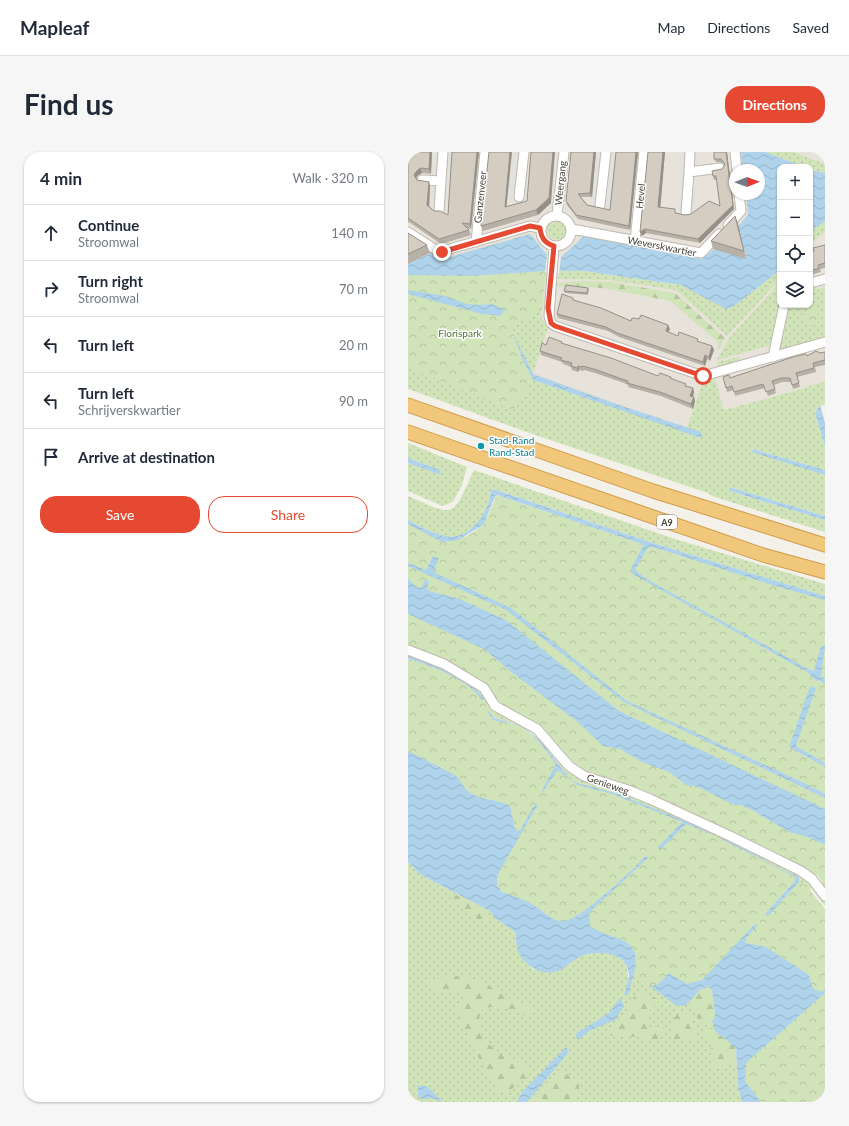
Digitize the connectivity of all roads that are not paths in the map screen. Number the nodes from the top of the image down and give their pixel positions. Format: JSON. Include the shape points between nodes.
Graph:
{"nodes":[{"id":1,"x":443,"y":152,"type":"edge"},
{"id":2,"x":485,"y":152,"type":"edge"},
{"id":3,"x":524,"y":152,"type":"edge"},
{"id":4,"x":564,"y":152,"type":"edge"},
{"id":5,"x":606,"y":152,"type":"edge"},
{"id":6,"x":644,"y":152,"type":"edge"},
{"id":7,"x":690,"y":152,"type":"edge"},
{"id":8,"x":735,"y":152,"type":"edge"},
{"id":9,"x":731,"y":164,"type":"edge"},
{"id":10,"x":729,"y":168,"type":"edge"},
{"id":11,"x":689,"y":172,"type":"junction"},
{"id":12,"x":422,"y":180,"type":"edge"},
{"id":13,"x":441,"y":181,"type":"junction"},
{"id":14,"x":519,"y":198,"type":"dead end"},
{"id":15,"x":740,"y":200,"type":"edge"},
{"id":16,"x":600,"y":205,"type":"dead end"},
{"id":17,"x":438,"y":211,"type":"edge"},
{"id":18,"x":686,"y":213,"type":"edge"},
{"id":19,"x":557,"y":215,"type":"junction"},
{"id":20,"x":540,"y":228,"type":"junction"},
{"id":21,"x":572,"y":229,"type":"junction"},
{"id":22,"x":408,"y":232,"type":"edge"},
{"id":23,"x":635,"y":241,"type":"junction"},
{"id":24,"x":476,"y":242,"type":"junction"},
{"id":25,"x":553,"y":250,"type":"junction"},
{"id":26,"x":825,"y":279,"type":"edge"},
{"id":27,"x":813,"y":282,"type":"edge"},
{"id":28,"x":783,"y":308,"type":"edge"},
{"id":29,"x":825,"y":342,"type":"edge"},
{"id":30,"x":773,"y":357,"type":"junction"},
{"id":31,"x":408,"y":405,"type":"edge"},
{"id":32,"x":408,"y":432,"type":"edge"},
{"id":33,"x":825,"y":545,"type":"edge"},
{"id":34,"x":825,"y":572,"type":"edge"},
{"id":35,"x":408,"y":650,"type":"edge"},
{"id":36,"x":825,"y":896,"type":"edge"}],
"edges":[{"from":1,"to":13,"type":"street"},
{"from":2,"to":24,"type":"street","name":"Ganzenveer"},
{"from":3,"to":14,"type":"street"},
{"from":4,"to":19,"type":"street","name":"Weergang"},
{"from":5,"to":16,"type":"street"},
{"from":6,"to":23,"type":"street","name":"Hevel"},
{"from":7,"to":11,"type":"street"},
{"from":8,"to":9,"type":"street"},
{"from":10,"to":11,"type":"street"},
{"from":11,"to":18,"type":"street"},
{"from":12,"to":13,"type":"street"},
{"from":13,"to":17,"type":"street"},
{"from":15,"to":23,"type":"street","name":"Weverskwartier","via":[[741,211],[701,253]]},
{"from":19,"to":20,"type":"street","via":[[549,217]]},
{"from":19,"to":21,"type":"street","via":[[567,220]]},
{"from":20,"to":24,"type":"street","via":[[530,226]]},
{"from":20,"to":25,"type":"street","via":[[541,234]]},
{"from":21,"to":23,"type":"street","name":"Weverskwartier"},
{"from":21,"to":25,"type":"street","via":[[567,241]]},
{"from":22,"to":24,"type":"street","via":[[439,252]]},
{"from":25,"to":30,"type":"street","via":[[548,316],[555,326],[703,376]]},
{"from":26,"to":27,"type":"street"},
{"from":28,"to":30,"type":"street"},
{"from":29,"to":30,"type":"street"},
{"from":31,"to":33,"type":"highway","via":[[646,489]]},
{"from":32,"to":34,"type":"highway","number":"A9","via":[[755,552]]},
{"from":35,"to":36,"type":"street","name":"Genieweg","via":[[444,664],[484,688],[495,706],[537,729],[569,766],[584,776],[628,790],[801,871],[812,879]]}]}
